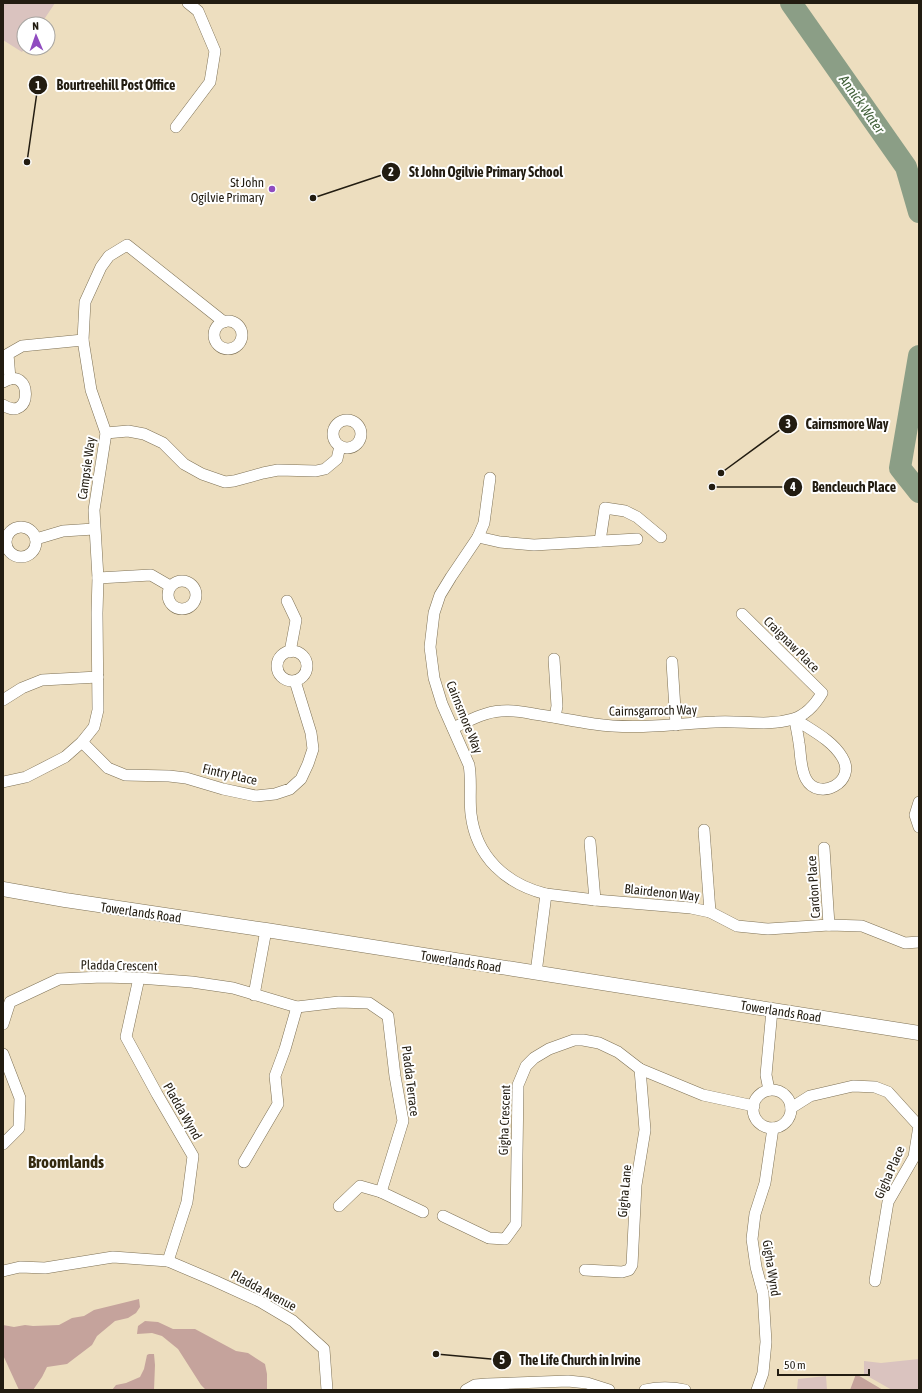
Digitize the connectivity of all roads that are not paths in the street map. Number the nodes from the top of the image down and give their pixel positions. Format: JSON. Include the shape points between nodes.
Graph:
{"nodes":[{"id":1,"x":188,"y":3,"type":"edge"},
{"id":2,"x":176,"y":127,"type":"dead end"},
{"id":3,"x":224,"y":322,"type":"dead end"},
{"id":4,"x":83,"y":340,"type":"junction"},
{"id":5,"x":6,"y":353,"type":"edge"},
{"id":6,"x":7,"y":381,"type":"edge"},
{"id":7,"x":3,"y":405,"type":"edge"},
{"id":8,"x":106,"y":433,"type":"junction"},
{"id":9,"x":340,"y":446,"type":"dead end"},
{"id":10,"x":490,"y":478,"type":"dead end"},
{"id":11,"x":94,"y":529,"type":"junction"},
{"id":12,"x":661,"y":537,"type":"dead end"},
{"id":13,"x":478,"y":538,"type":"junction"},
{"id":14,"x":36,"y":539,"type":"dead end"},
{"id":15,"x":637,"y":539,"type":"dead end"},
{"id":16,"x":600,"y":541,"type":"junction"},
{"id":17,"x":98,"y":578,"type":"junction"},
{"id":18,"x":170,"y":586,"type":"dead end"},
{"id":19,"x":287,"y":601,"type":"dead end"},
{"id":20,"x":742,"y":614,"type":"dead end"},
{"id":21,"x":290,"y":652,"type":"junction"},
{"id":22,"x":554,"y":659,"type":"dead end"},
{"id":23,"x":672,"y":662,"type":"dead end"},
{"id":24,"x":98,"y":676,"type":"junction"},
{"id":25,"x":296,"y":680,"type":"junction"},
{"id":26,"x":822,"y":693,"type":"joint"},
{"id":27,"x":3,"y":700,"type":"edge"},
{"id":28,"x":555,"y":717,"type":"junction"},
{"id":29,"x":795,"y":718,"type":"junction"},
{"id":30,"x":676,"y":725,"type":"junction"},
{"id":31,"x":453,"y":728,"type":"junction"},
{"id":32,"x":82,"y":742,"type":"junction"},
{"id":33,"x":3,"y":782,"type":"edge"},
{"id":34,"x":919,"y":802,"type":"edge"},
{"id":35,"x":919,"y":827,"type":"edge"},
{"id":36,"x":704,"y":830,"type":"dead end"},
{"id":37,"x":590,"y":842,"type":"dead end"},
{"id":38,"x":824,"y":848,"type":"dead end"},
{"id":39,"x":3,"y":889,"type":"edge"},
{"id":40,"x":546,"y":894,"type":"junction"},
{"id":41,"x":595,"y":900,"type":"junction"},
{"id":42,"x":710,"y":912,"type":"junction"},
{"id":43,"x":829,"y":925,"type":"junction"},
{"id":44,"x":266,"y":930,"type":"junction"},
{"id":45,"x":919,"y":942,"type":"edge"},
{"id":46,"x":536,"y":973,"type":"junction"},
{"id":47,"x":139,"y":978,"type":"junction"},
{"id":48,"x":254,"y":995,"type":"junction"},
{"id":49,"x":297,"y":1007,"type":"junction"},
{"id":50,"x":772,"y":1010,"type":"junction"},
{"id":51,"x":3,"y":1024,"type":"edge"},
{"id":52,"x":919,"y":1033,"type":"edge"},
{"id":53,"x":3,"y":1054,"type":"edge"},
{"id":54,"x":640,"y":1069,"type":"junction"},
{"id":55,"x":770,"y":1090,"type":"junction"},
{"id":56,"x":754,"y":1106,"type":"junction"},
{"id":57,"x":792,"y":1108,"type":"junction"},
{"id":58,"x":773,"y":1128,"type":"junction"},
{"id":59,"x":3,"y":1144,"type":"edge"},
{"id":60,"x":244,"y":1162,"type":"dead end"},
{"id":61,"x":381,"y":1192,"type":"junction"},
{"id":62,"x":338,"y":1206,"type":"dead end"},
{"id":63,"x":423,"y":1212,"type":"dead end"},
{"id":64,"x":443,"y":1216,"type":"dead end"},
{"id":65,"x":168,"y":1262,"type":"junction"},
{"id":66,"x":585,"y":1270,"type":"dead end"},
{"id":67,"x":3,"y":1271,"type":"edge"},
{"id":68,"x":875,"y":1281,"type":"dead end"},
{"id":69,"x":515,"y":1386,"type":"edge"},
{"id":70,"x":326,"y":1390,"type":"edge"},
{"id":71,"x":466,"y":1390,"type":"edge"},
{"id":72,"x":609,"y":1390,"type":"edge"},
{"id":73,"x":645,"y":1390,"type":"edge"},
{"id":74,"x":685,"y":1390,"type":"edge"},
{"id":75,"x":757,"y":1390,"type":"edge"}],
"edges":[{"from":1,"to":2,"type":"street","via":[[198,11],[215,51],[210,82]]},
{"from":3,"to":4,"type":"street","name":"Campsie Way","via":[[127,245],[109,256],[97,274],[85,302]]},
{"from":4,"to":5,"type":"street","via":[[22,346]]},
{"from":4,"to":8,"type":"street","name":"Campsie Way","via":[[91,390]]},
{"from":5,"to":6,"type":"street"},
{"from":6,"to":7,"type":"street","via":[[17,380],[25,387],[27,394],[26,399],[16,408]]},
{"from":8,"to":9,"type":"street","via":[[128,431],[144,434],[163,442],[184,464],[225,482],[278,470],[325,469],[337,459]]},
{"from":8,"to":11,"type":"street","name":"Campsie Way","via":[[94,510]]},
{"from":10,"to":13,"type":"street","name":"Cairnsmore Way","via":[[484,523]]},
{"from":11,"to":14,"type":"street","via":[[63,531]]},
{"from":11,"to":17,"type":"street","name":"Campsie Way"},
{"from":12,"to":16,"type":"street","via":[[637,517],[625,511],[605,508]]},
{"from":13,"to":16,"type":"street","via":[[534,545]]},
{"from":13,"to":31,"type":"street","name":"Cairnsmore Way","via":[[440,595],[434,613],[430,647],[434,678]]},
{"from":15,"to":16,"type":"street"},
{"from":17,"to":18,"type":"street","via":[[151,575]]},
{"from":17,"to":24,"type":"street","name":"Campsie Way"},
{"from":19,"to":21,"type":"street","via":[[296,620]]},
{"from":20,"to":26,"type":"street","name":"Craignaw Place"},
{"from":21,"to":25,"type":"street","via":[[303,656],[307,664],[305,674]]},
{"from":21,"to":25,"type":"street","via":[[280,658],[279,673],[286,679]]},
{"from":22,"to":28,"type":"street","via":[[557,706]]},
{"from":23,"to":30,"type":"street"},
{"from":24,"to":27,"type":"street","via":[[42,680],[22,688]]},
{"from":24,"to":32,"type":"street","name":"Campsie Way","via":[[98,710],[94,727]]},
{"from":25,"to":32,"type":"street","name":"Fintry Place","via":[[312,733],[313,749],[301,779],[290,789],[275,794],[256,796],[186,778],[125,775],[108,768]]},
{"from":26,"to":29,"type":"street","name":"Cairnsgarroch Way","via":[[816,704]]},
{"from":28,"to":30,"type":"street","name":"Cairnsgarroch Way","via":[[627,727]]},
{"from":28,"to":31,"type":"street","name":"Cairnsgarroch Way","via":[[501,711],[475,718]]},
{"from":29,"to":29,"type":"street","via":[[827,740],[842,756],[846,770],[836,786],[829,789],[815,788],[806,780],[802,770]]},
{"from":29,"to":30,"type":"street","name":"Cairnsgarroch Way","via":[[756,724],[717,722]]},
{"from":31,"to":40,"type":"street","name":"Cairnsmore Way","via":[[469,765],[472,825],[481,847],[503,875],[524,887]]},
{"from":32,"to":33,"type":"street","name":"Campsie Way","via":[[66,757],[26,777]]},
{"from":34,"to":35,"type":"street","via":[[915,815]]},
{"from":36,"to":42,"type":"street"},
{"from":37,"to":41,"type":"street"},
{"from":38,"to":43,"type":"street","name":"Cardon Place"},
{"from":39,"to":44,"type":"street","name":"Towerlands Road"},
{"from":40,"to":41,"type":"street","name":"Blairdenon Way"},
{"from":40,"to":46,"type":"street"},
{"from":41,"to":42,"type":"street","name":"Blairdenon Way","via":[[691,908]]},
{"from":42,"to":43,"type":"street","name":"Blairdenon Way","via":[[737,926],[768,929]]},
{"from":43,"to":45,"type":"street","name":"Blairdenon Way","via":[[862,926],[905,943]]},
{"from":44,"to":46,"type":"street","name":"Towerlands Road"},
{"from":44,"to":48,"type":"street"},
{"from":46,"to":50,"type":"street","name":"Towerlands Road"},
{"from":47,"to":48,"type":"street","name":"Pladda Crescent","via":[[233,988]]},
{"from":47,"to":51,"type":"street","name":"Pladda Crescent","via":[[59,979],[10,1002]]},
{"from":47,"to":65,"type":"street","name":"Pladda Wynd","via":[[126,1038],[193,1156],[187,1202]]},
{"from":48,"to":49,"type":"street","name":"Pladda Crescent"},
{"from":49,"to":60,"type":"street","via":[[275,1076],[278,1104]]},
{"from":49,"to":61,"type":"street","name":"Pladda Terrace","via":[[339,1002],[370,1003],[388,1016],[403,1121]]},
{"from":50,"to":52,"type":"street","name":"Towerlands Road"},
{"from":50,"to":55,"type":"street","via":[[766,1075]]},
{"from":53,"to":59,"type":"street","via":[[20,1098],[19,1128]]},
{"from":54,"to":56,"type":"street","name":"Gigha Crescent","via":[[703,1095]]},
{"from":54,"to":64,"type":"street","name":"Gigha Crescent","via":[[618,1052],[600,1043],[574,1040],[549,1049],[534,1058],[526,1066],[518,1085],[516,1224],[506,1239],[490,1238]]},
{"from":54,"to":66,"type":"street","name":"Gigha Lane","via":[[645,1130],[636,1185],[632,1265],[629,1270],[622,1272]]},
{"from":55,"to":56,"type":"street","via":[[758,1096]]},
{"from":55,"to":57,"type":"street","via":[[784,1094]]},
{"from":56,"to":58,"type":"street","via":[[754,1116],[758,1122]]},
{"from":57,"to":58,"type":"street","via":[[786,1122]]},
{"from":57,"to":68,"type":"street","name":"Gigha Place","via":[[810,1096],[853,1086],[875,1087],[888,1092],[919,1126],[914,1157],[888,1202]]},
{"from":58,"to":75,"type":"street","name":"Gigha Wynd","via":[[765,1183],[755,1214],[752,1239],[763,1293],[766,1342],[763,1373]]},
{"from":61,"to":62,"type":"street","via":[[360,1186]]},
{"from":61,"to":63,"type":"street"},
{"from":65,"to":67,"type":"street","name":"Pladda Avenue","via":[[113,1257],[45,1268],[20,1267]]},
{"from":65,"to":70,"type":"street","name":"Pladda Avenue","via":[[261,1302],[293,1321],[324,1349]]},
{"from":69,"to":71,"type":"street","via":[[475,1385]]},
{"from":69,"to":72,"type":"street","via":[[573,1381]]},
{"from":73,"to":74,"type":"street","via":[[672,1387]]}]}
